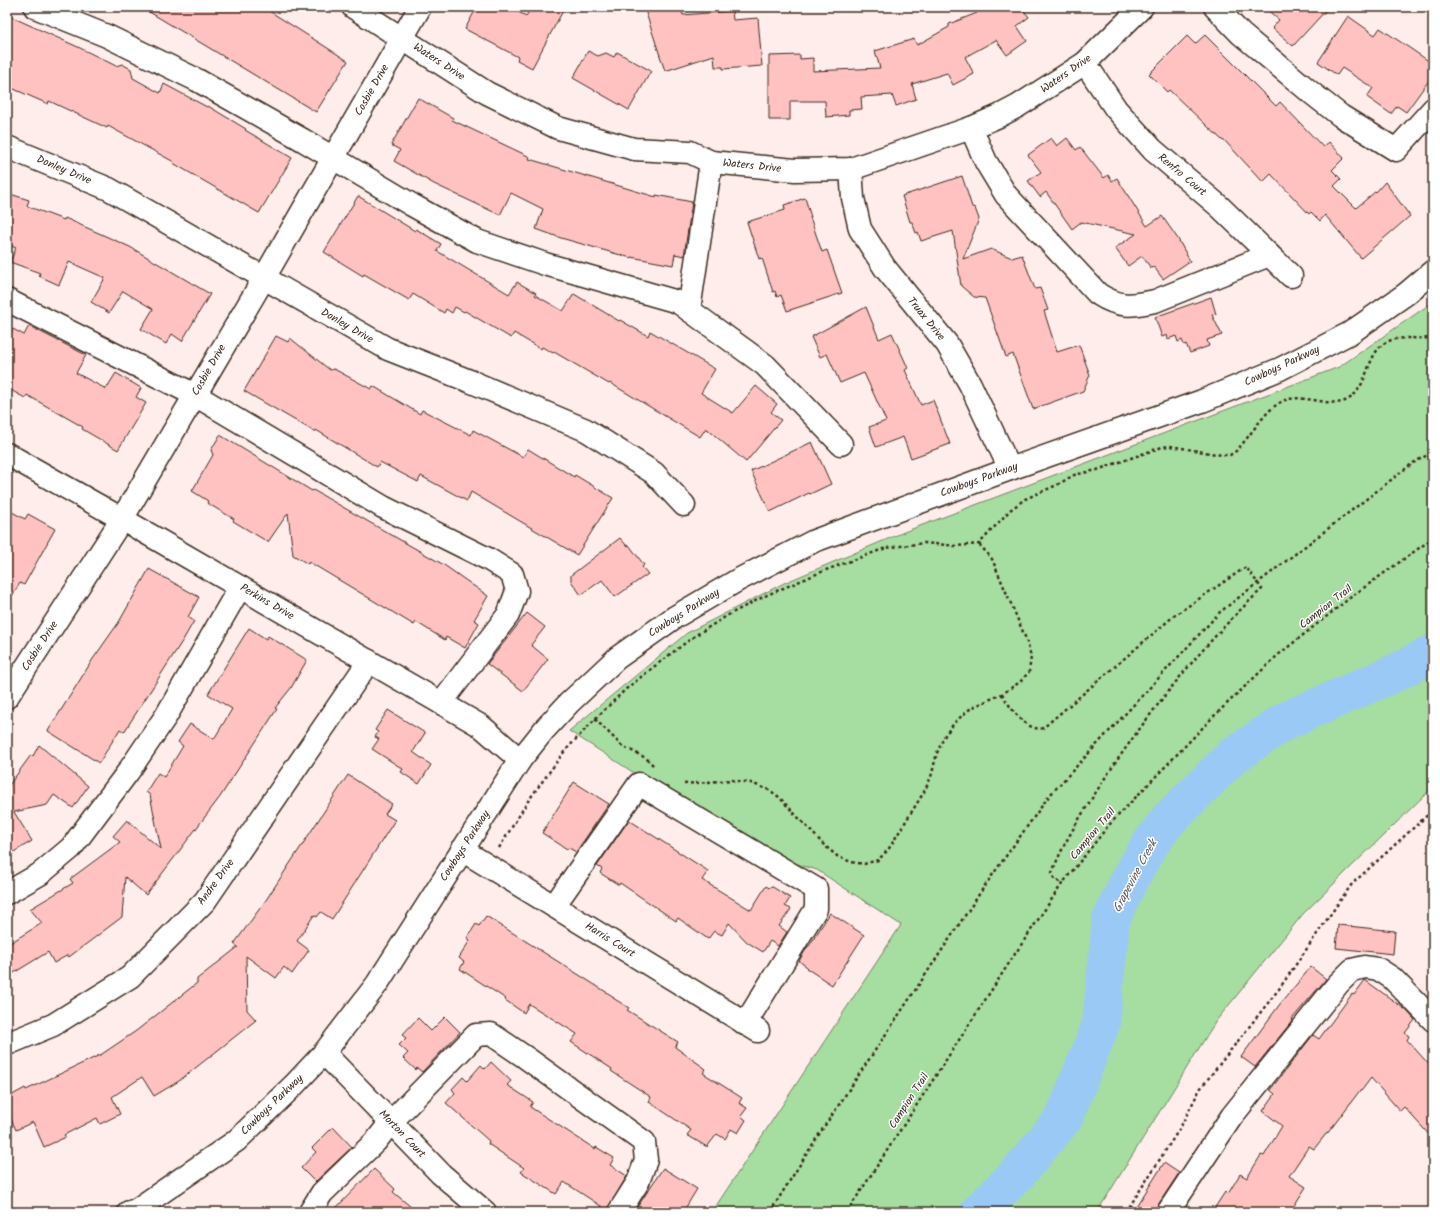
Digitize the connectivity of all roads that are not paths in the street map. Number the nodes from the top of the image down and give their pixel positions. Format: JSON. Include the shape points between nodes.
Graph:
{"nodes":[{"id":1,"x":35,"y":7,"type":"edge"},
{"id":2,"x":353,"y":7,"type":"edge"},
{"id":3,"x":420,"y":7,"type":"edge"},
{"id":4,"x":1142,"y":7,"type":"edge"},
{"id":5,"x":1215,"y":7,"type":"edge"},
{"id":6,"x":402,"y":38,"type":"junction"},
{"id":7,"x":1085,"y":63,"type":"junction"},
{"id":8,"x":1433,"y":109,"type":"edge"},
{"id":9,"x":971,"y":128,"type":"junction"},
{"id":10,"x":7,"y":147,"type":"edge"},
{"id":11,"x":333,"y":158,"type":"junction"},
{"id":12,"x":711,"y":162,"type":"junction"},
{"id":13,"x":851,"y":169,"type":"junction"},
{"id":14,"x":1269,"y":255,"type":"junction"},
{"id":15,"x":1433,"y":271,"type":"edge"},
{"id":16,"x":1291,"y":276,"type":"dead end"},
{"id":17,"x":264,"y":278,"type":"junction"},
{"id":18,"x":7,"y":300,"type":"edge"},
{"id":19,"x":689,"y":310,"type":"junction"},
{"id":20,"x":195,"y":395,"type":"junction"},
{"id":21,"x":841,"y":444,"type":"dead end"},
{"id":22,"x":7,"y":454,"type":"edge"},
{"id":23,"x":1010,"y":469,"type":"junction"},
{"id":24,"x":684,"y":505,"type":"dead end"},
{"id":25,"x":122,"y":519,"type":"junction"},
{"id":26,"x":240,"y":587,"type":"junction"},
{"id":27,"x":369,"y":661,"type":"junction"},
{"id":28,"x":7,"y":697,"type":"edge"},
{"id":29,"x":441,"y":703,"type":"junction"},
{"id":30,"x":520,"y":760,"type":"junction"},
{"id":31,"x":462,"y":850,"type":"junction"},
{"id":32,"x":7,"y":893,"type":"edge"},
{"id":33,"x":554,"y":906,"type":"junction"},
{"id":34,"x":1433,"y":1020,"type":"edge"},
{"id":35,"x":7,"y":1044,"type":"edge"},
{"id":36,"x":324,"y":1053,"type":"junction"},
{"id":37,"x":391,"y":1122,"type":"junction"},
{"id":38,"x":134,"y":1211,"type":"edge"},
{"id":39,"x":310,"y":1212,"type":"edge"},
{"id":40,"x":485,"y":1212,"type":"edge"},
{"id":41,"x":619,"y":1212,"type":"edge"},
{"id":42,"x":1168,"y":1212,"type":"edge"}],
"edges":[{"from":1,"to":11,"type":"street","via":[[107,36],[197,80]]},
{"from":2,"to":6,"type":"street","name":"Waters Drive"},
{"from":3,"to":6,"type":"street","name":"Cosbie Drive"},
{"from":4,"to":7,"type":"street","name":"Waters Drive"},
{"from":5,"to":8,"type":"street","via":[[1241,34],[1309,91],[1341,116],[1396,150]]},
{"from":6,"to":11,"type":"street","name":"Cosbie Drive"},
{"from":6,"to":12,"type":"street","name":"Waters Drive","via":[[487,93],[558,128],[634,149],[690,152]]},
{"from":7,"to":9,"type":"street","name":"Waters Drive","via":[[1018,106]]},
{"from":7,"to":14,"type":"street","name":"Renfro Court","via":[[1116,109],[1153,150],[1220,207]]},
{"from":9,"to":13,"type":"street","name":"Waters Drive"},
{"from":9,"to":14,"type":"street","via":[[986,162],[1006,195],[1098,294],[1109,301],[1137,305],[1155,301]]},
{"from":10,"to":17,"type":"street","name":"Donley Drive","via":[[109,189]]},
{"from":11,"to":17,"type":"street","name":"Cosbie Drive"},
{"from":11,"to":19,"type":"street","via":[[412,206],[478,241],[545,264],[678,302]]},
{"from":12,"to":13,"type":"street","name":"Waters Drive","via":[[795,170]]},
{"from":12,"to":19,"type":"street"},
{"from":13,"to":23,"type":"street","name":"Truax Drive","via":[[853,198],[860,229],[885,268],[947,344],[970,384]]},
{"from":14,"to":16,"type":"street","name":"Renfro Court"},
{"from":15,"to":23,"type":"street","name":"Cowboys Parkway","via":[[1406,294],[1350,333],[1280,370],[1202,401]]},
{"from":17,"to":20,"type":"street","name":"Cosbie Drive"},
{"from":17,"to":24,"type":"street","name":"Donley Drive","via":[[388,349],[586,430],[654,473]]},
{"from":18,"to":20,"type":"street"},
{"from":19,"to":21,"type":"street","via":[[765,365]]},
{"from":20,"to":25,"type":"street","name":"Cosbie Drive"},
{"from":20,"to":29,"type":"street","via":[[383,507],[488,558],[512,574],[517,591],[508,615]]},
{"from":22,"to":25,"type":"street","name":"Perkins Drive"},
{"from":23,"to":30,"type":"street","name":"Cowboys Parkway","via":[[814,541],[674,616],[617,658],[569,703]]},
{"from":25,"to":26,"type":"street","name":"Perkins Drive"},
{"from":25,"to":28,"type":"street","name":"Cosbie Drive"},
{"from":26,"to":27,"type":"street","name":"Perkins Drive"},
{"from":26,"to":32,"type":"street","via":[[166,716],[71,848],[40,874]]},
{"from":27,"to":29,"type":"street","name":"Perkins Drive"},
{"from":27,"to":35,"type":"street","name":"Andre Drive","via":[[204,901],[130,977],[53,1025]]},
{"from":29,"to":30,"type":"street","name":"Perkins Drive","via":[[481,726]]},
{"from":30,"to":31,"type":"street","name":"Cowboys Parkway"},
{"from":31,"to":33,"type":"street","name":"Harris Court"},
{"from":31,"to":36,"type":"street","name":"Cowboys Parkway","via":[[377,984]]},
{"from":33,"to":33,"type":"street","name":"Harris Court","via":[[751,1027],[816,909],[816,889],[639,784]]},
{"from":34,"to":42,"type":"street","via":[[1392,978],[1378,969],[1365,967],[1352,970],[1232,1116]]},
{"from":36,"to":37,"type":"street","name":"Morton Court"},
{"from":36,"to":38,"type":"street","name":"Cowboys Parkway","via":[[236,1141]]},
{"from":37,"to":39,"type":"street","via":[[376,1141],[322,1193]]},
{"from":37,"to":40,"type":"street","name":"Morton Court","via":[[441,1174]]},
{"from":37,"to":41,"type":"street","via":[[476,1035],[491,1034],[644,1142],[646,1160],[638,1182]]}]}
